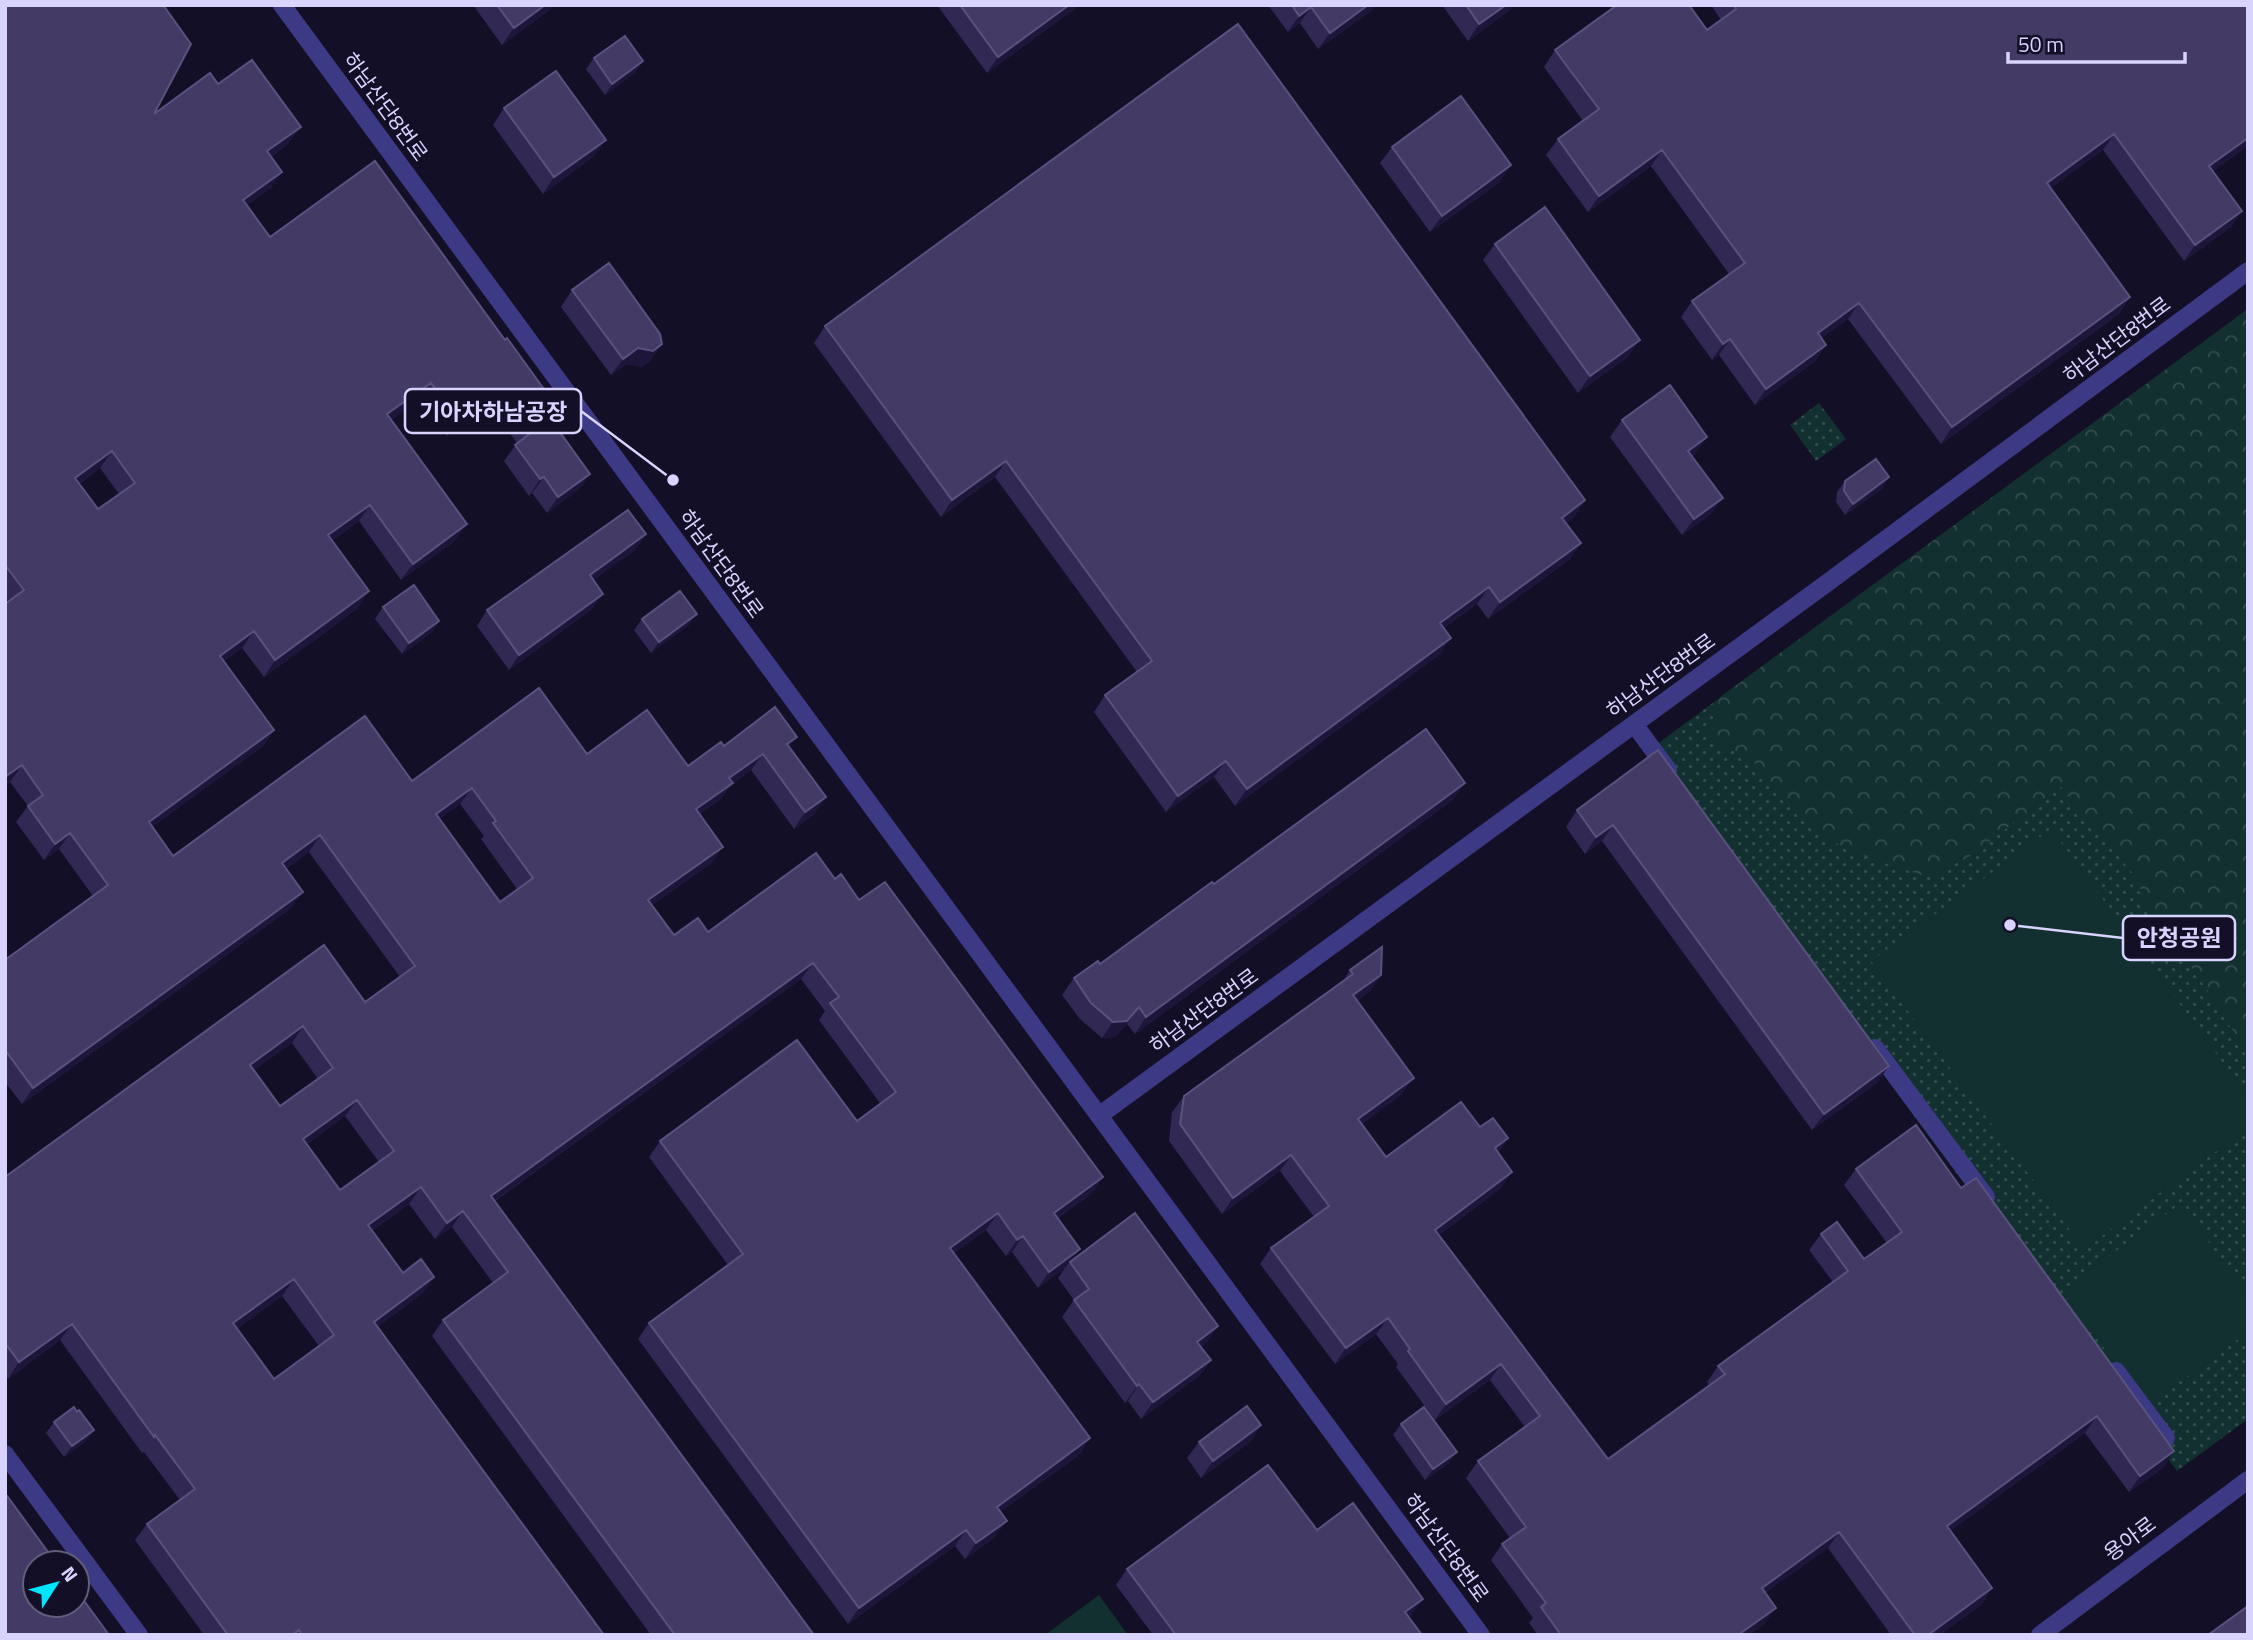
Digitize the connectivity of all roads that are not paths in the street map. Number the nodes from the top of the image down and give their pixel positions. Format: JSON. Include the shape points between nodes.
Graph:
{"nodes":[{"id":1,"x":282,"y":5,"type":"edge"},
{"id":2,"x":2248,"y":271,"type":"edge"},
{"id":3,"x":1634,"y":724,"type":"junction"},
{"id":4,"x":1676,"y":780,"type":"edge"},
{"id":5,"x":1867,"y":1037,"type":"edge"},
{"id":6,"x":1100,"y":1115,"type":"junction"},
{"id":7,"x":2000,"y":1215,"type":"edge"},
{"id":8,"x":2108,"y":1360,"type":"edge"},
{"id":9,"x":2166,"y":1438,"type":"edge"},
{"id":10,"x":5,"y":1454,"type":"edge"},
{"id":11,"x":2248,"y":1480,"type":"edge"},
{"id":12,"x":139,"y":1635,"type":"edge"},
{"id":13,"x":1481,"y":1635,"type":"edge"},
{"id":14,"x":2040,"y":1635,"type":"edge"}],
"edges":[{"from":1,"to":6,"type":"street","name":"하남산단8번로"},
{"from":2,"to":3,"type":"street","name":"하남산단8번로"},
{"from":3,"to":4,"type":"street"},
{"from":3,"to":6,"type":"street","name":"하남산단8번로"},
{"from":5,"to":7,"type":"street"},
{"from":6,"to":13,"type":"street","name":"하남산단8번로"},
{"from":8,"to":9,"type":"street"},
{"from":10,"to":12,"type":"street"},
{"from":11,"to":14,"type":"street","name":"용아로"}]}
